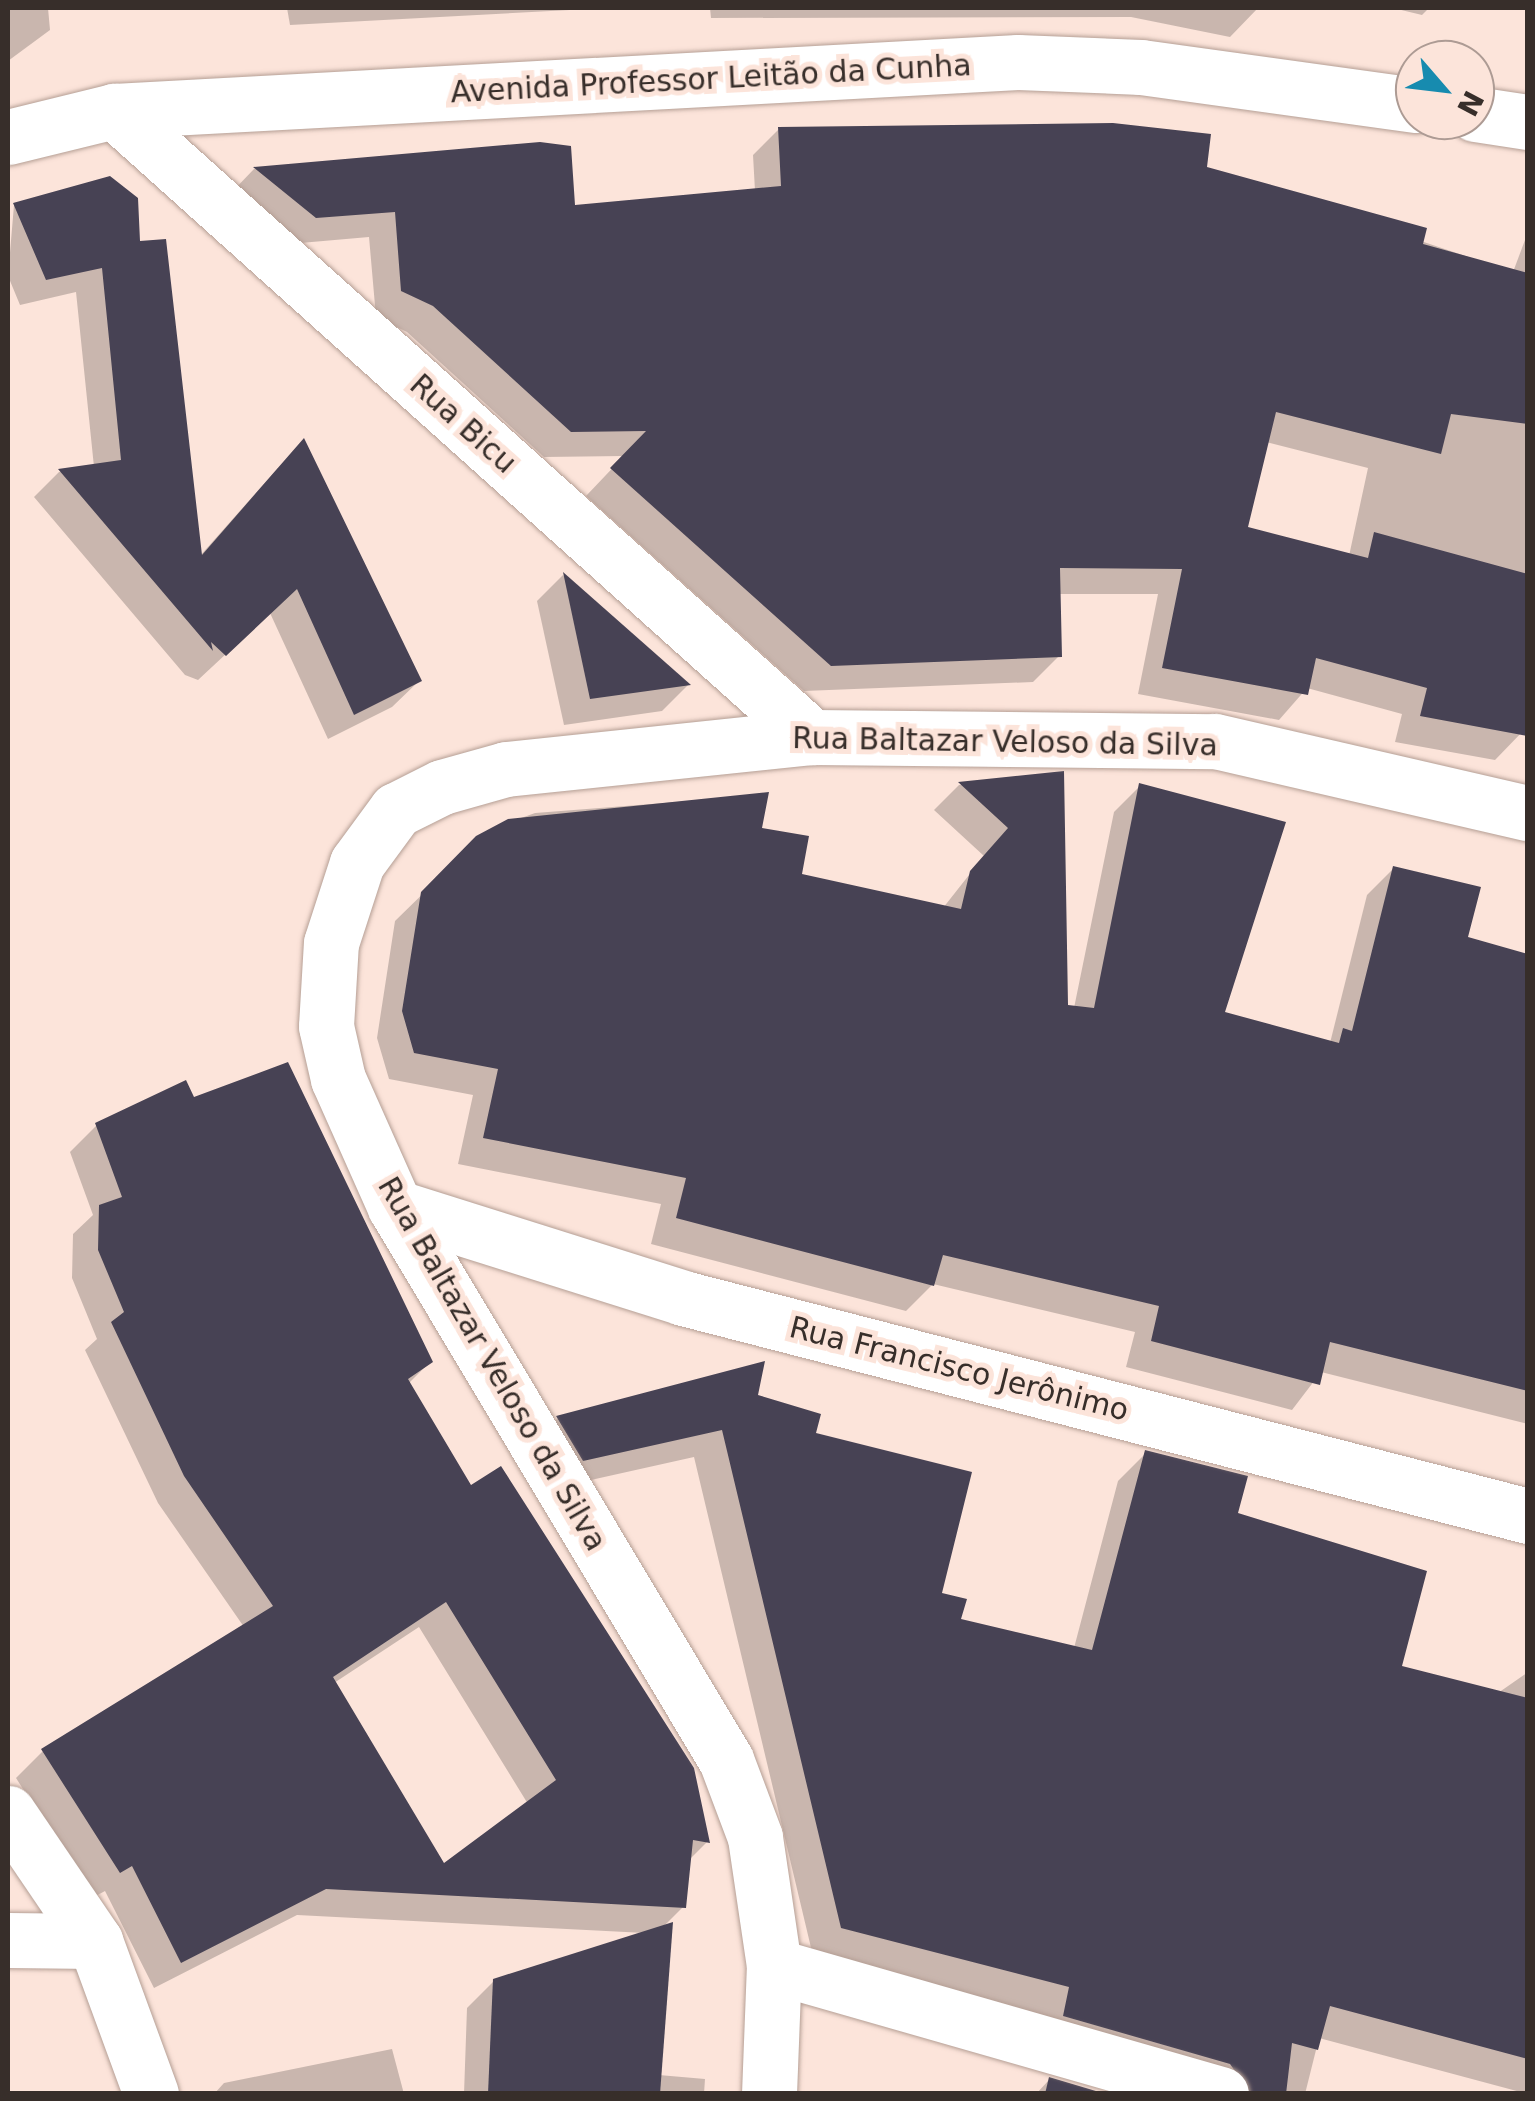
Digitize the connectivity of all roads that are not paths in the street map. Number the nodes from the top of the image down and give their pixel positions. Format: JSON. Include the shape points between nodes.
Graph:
{"nodes":[{"id":1,"x":1395,"y":102,"type":"edge"},
{"id":2,"x":114,"y":111,"type":"junction"},
{"id":3,"x":1495,"y":117,"type":"edge"},
{"id":4,"x":1528,"y":122,"type":"edge"},
{"id":5,"x":8,"y":136,"type":"edge"},
{"id":6,"x":812,"y":737,"type":"junction"},
{"id":7,"x":1528,"y":814,"type":"edge"},
{"id":8,"x":396,"y":1207,"type":"junction"},
{"id":9,"x":1528,"y":1516,"type":"edge"},
{"id":10,"x":8,"y":1813,"type":"edge"},
{"id":11,"x":8,"y":1940,"type":"edge"},
{"id":12,"x":95,"y":1941,"type":"junction"},
{"id":13,"x":774,"y":1966,"type":"junction"},
{"id":14,"x":151,"y":2094,"type":"edge"},
{"id":15,"x":769,"y":2094,"type":"edge"},
{"id":16,"x":1222,"y":2094,"type":"edge"}],
"edges":[{"from":1,"to":2,"type":"street","name":"Avenida Professor Leitão da Cunha","via":[[1141,68],[1018,62]]},
{"from":2,"to":5,"type":"street","name":"Avenida Professor Leitão da Cunha"},
{"from":2,"to":6,"type":"street","name":"Rua Bicu"},
{"from":3,"to":4,"type":"street"},
{"from":6,"to":7,"type":"street","name":"Rua Baltazar Veloso da Silva","via":[[1215,741]]},
{"from":6,"to":8,"type":"street","name":"Rua Baltazar Veloso da Silva","via":[[506,769],[396,810],[357,863],[331,943],[326,1026],[338,1079]]},
{"from":8,"to":9,"type":"street","name":"Rua Francisco Jerônimo","via":[[682,1298]]},
{"from":8,"to":13,"type":"street","name":"Rua Baltazar Veloso da Silva","via":[[726,1760],[755,1838]]},
{"from":10,"to":12,"type":"street"},
{"from":11,"to":12,"type":"street"},
{"from":12,"to":14,"type":"street","via":[[132,2021]]},
{"from":13,"to":15,"type":"street","name":"Rua Baltazar Veloso da Silva"},
{"from":13,"to":16,"type":"street"}]}
